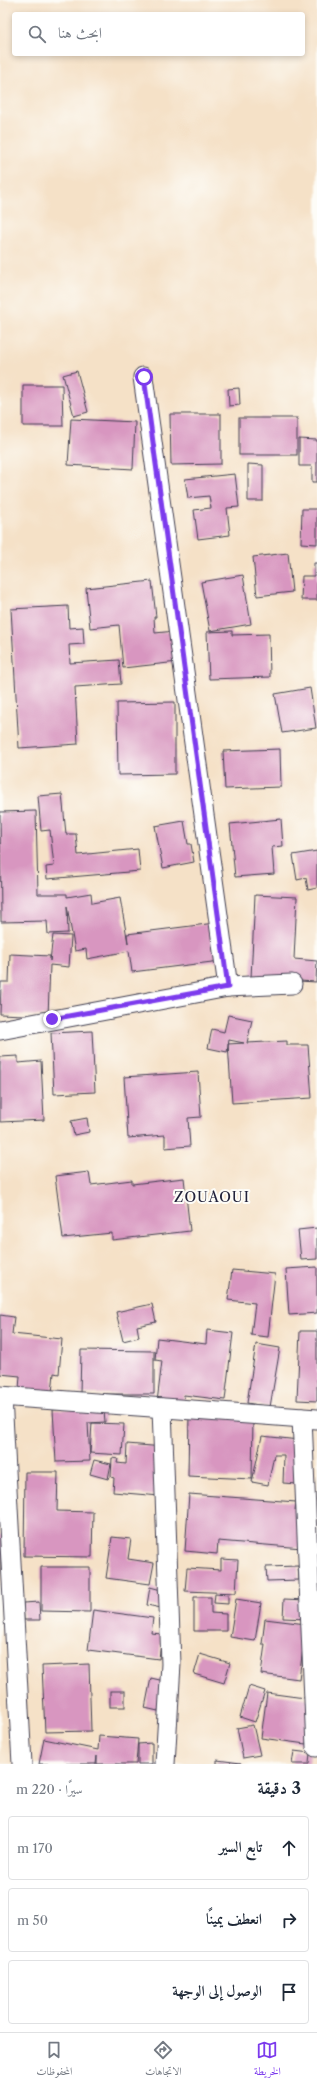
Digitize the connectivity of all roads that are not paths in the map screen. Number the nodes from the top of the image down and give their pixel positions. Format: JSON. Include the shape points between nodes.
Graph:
{"nodes":[{"id":1,"x":144,"y":377,"type":"dead end"},
{"id":2,"x":292,"y":984,"type":"dead end"},
{"id":3,"x":228,"y":987,"type":"junction"},
{"id":4,"x":0,"y":1030,"type":"edge"},
{"id":5,"x":1,"y":1396,"type":"edge"},
{"id":6,"x":162,"y":1408,"type":"junction"},
{"id":7,"x":310,"y":1419,"type":"edge"},
{"id":8,"x":316,"y":1747,"type":"dead end"},
{"id":9,"x":22,"y":1764,"type":"edge"},
{"id":10,"x":165,"y":1764,"type":"edge"}],
"edges":[{"from":1,"to":3,"type":"street"},
{"from":2,"to":3,"type":"street"},
{"from":3,"to":4,"type":"street"},
{"from":5,"to":6,"type":"street"},
{"from":5,"to":9,"type":"street"},
{"from":6,"to":7,"type":"street"},
{"from":6,"to":10,"type":"street","via":[[171,1664]]},
{"from":7,"to":8,"type":"street"}]}
